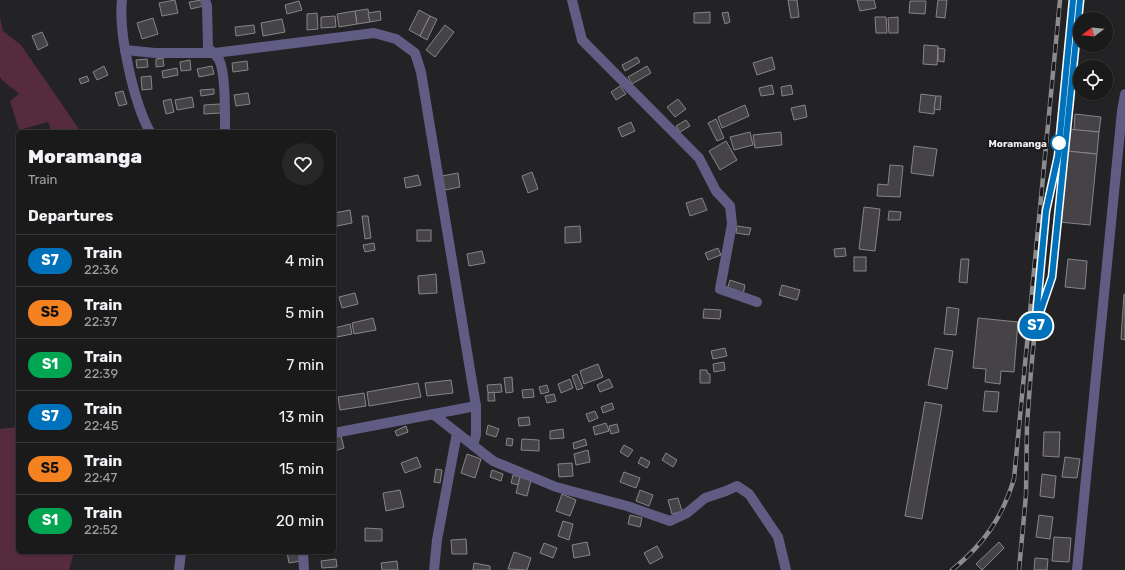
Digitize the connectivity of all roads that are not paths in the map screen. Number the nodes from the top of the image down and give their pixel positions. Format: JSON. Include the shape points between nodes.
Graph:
{"nodes":[{"id":1,"x":122,"y":0,"type":"edge"},
{"id":2,"x":205,"y":0,"type":"edge"},
{"id":3,"x":572,"y":0,"type":"edge"},
{"id":4,"x":125,"y":50,"type":"junction"},
{"id":5,"x":215,"y":53,"type":"junction"},
{"id":6,"x":1125,"y":94,"type":"edge"},
{"id":7,"x":149,"y":130,"type":"edge"},
{"id":8,"x":225,"y":130,"type":"edge"},
{"id":9,"x":1122,"y":151,"type":"edge"},
{"id":10,"x":757,"y":302,"type":"dead end"},
{"id":11,"x":476,"y":406,"type":"junction"},
{"id":12,"x":433,"y":414,"type":"junction"},
{"id":13,"x":457,"y":432,"type":"junction"},
{"id":14,"x":336,"y":433,"type":"edge"},
{"id":15,"x":473,"y":445,"type":"junction"},
{"id":16,"x":181,"y":554,"type":"edge"},
{"id":17,"x":303,"y":554,"type":"edge"},
{"id":18,"x":179,"y":570,"type":"edge"},
{"id":19,"x":304,"y":570,"type":"edge"},
{"id":20,"x":434,"y":570,"type":"edge"},
{"id":21,"x":786,"y":570,"type":"edge"},
{"id":22,"x":1077,"y":570,"type":"edge"}],
"edges":[{"from":1,"to":4,"type":"street","via":[[120,14]]},
{"from":2,"to":5,"type":"street","via":[[208,48]]},
{"from":3,"to":10,"type":"street","via":[[582,40],[699,158],[716,191],[730,206],[732,224],[720,290]]},
{"from":4,"to":5,"type":"street"},
{"from":4,"to":7,"type":"street","via":[[141,116]]},
{"from":5,"to":8,"type":"street","via":[[220,62]]},
{"from":5,"to":11,"type":"street","via":[[374,33],[396,39],[415,53],[421,72]]},
{"from":6,"to":9,"type":"street"},
{"from":9,"to":22,"type":"street"},
{"from":11,"to":12,"type":"street"},
{"from":11,"to":15,"type":"street","via":[[476,435]]},
{"from":12,"to":13,"type":"street"},
{"from":12,"to":14,"type":"street"},
{"from":13,"to":15,"type":"street"},
{"from":13,"to":20,"type":"street"},
{"from":15,"to":21,"type":"street","via":[[493,461],[556,487],[627,506],[670,521],[688,512],[705,498],[737,486],[749,494],[778,537]]},
{"from":16,"to":18,"type":"street"},
{"from":17,"to":19,"type":"street"}]}
